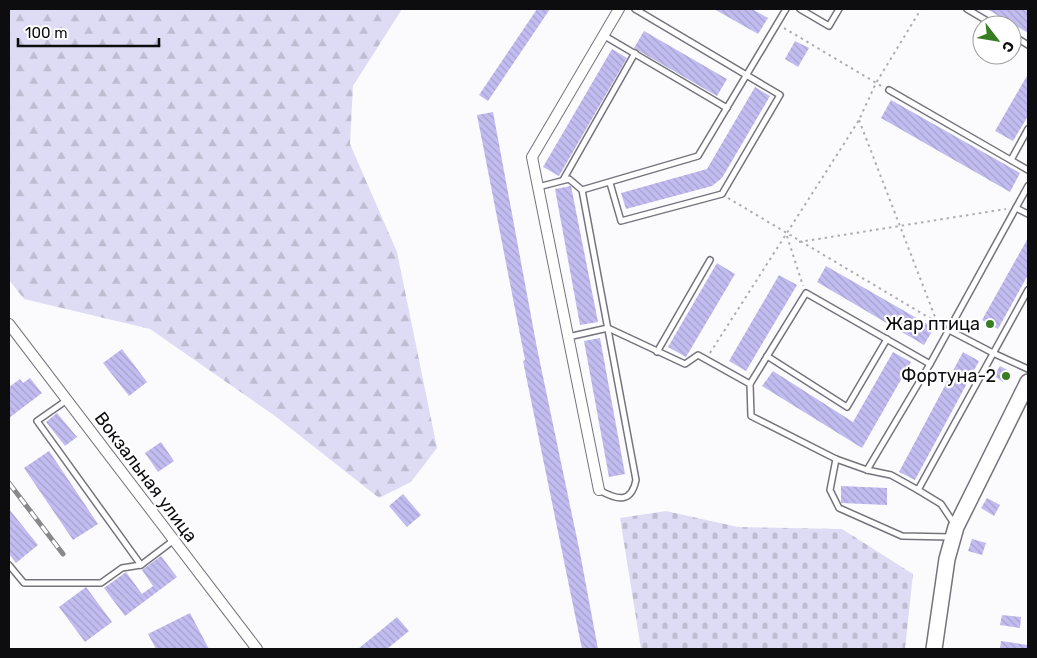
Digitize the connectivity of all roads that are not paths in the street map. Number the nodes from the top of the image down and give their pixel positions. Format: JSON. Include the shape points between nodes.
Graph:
{"nodes":[{"id":1,"x":619,"y":9,"type":"edge"},
{"id":2,"x":635,"y":9,"type":"edge"},
{"id":3,"x":786,"y":9,"type":"edge"},
{"id":4,"x":800,"y":9,"type":"edge"},
{"id":5,"x":839,"y":9,"type":"edge"},
{"id":6,"x":603,"y":35,"type":"junction"},
{"id":7,"x":634,"y":54,"type":"junction"},
{"id":8,"x":747,"y":76,"type":"junction"},
{"id":9,"x":889,"y":90,"type":"road end"},
{"id":10,"x":728,"y":108,"type":"junction"},
{"id":11,"x":1028,"y":129,"type":"edge"},
{"id":12,"x":1011,"y":160,"type":"junction"},
{"id":13,"x":1028,"y":170,"type":"edge"},
{"id":14,"x":563,"y":180,"type":"junction"},
{"id":15,"x":610,"y":183,"type":"junction"},
{"id":16,"x":1028,"y":186,"type":"edge"},
{"id":17,"x":537,"y":187,"type":"junction"},
{"id":18,"x":582,"y":190,"type":"junction"},
{"id":19,"x":1016,"y":208,"type":"junction"},
{"id":20,"x":1028,"y":214,"type":"edge"},
{"id":21,"x":710,"y":260,"type":"dead end"},
{"id":22,"x":1028,"y":290,"type":"edge"},
{"id":23,"x":9,"y":324,"type":"edge"},
{"id":24,"x":608,"y":328,"type":"junction"},
{"id":25,"x":949,"y":330,"type":"junction"},
{"id":26,"x":568,"y":337,"type":"junction"},
{"id":27,"x":888,"y":339,"type":"junction"},
{"id":28,"x":657,"y":352,"type":"junction"},
{"id":29,"x":993,"y":354,"type":"junction"},
{"id":30,"x":767,"y":356,"type":"junction"},
{"id":31,"x":930,"y":364,"type":"junction"},
{"id":32,"x":1028,"y":380,"type":"edge"},
{"id":33,"x":750,"y":384,"type":"junction"},
{"id":34,"x":67,"y":400,"type":"junction"},
{"id":35,"x":836,"y":459,"type":"junction"},
{"id":36,"x":867,"y":470,"type":"junction"},
{"id":37,"x":599,"y":490,"type":"joint"},
{"id":38,"x":918,"y":490,"type":"junction"},
{"id":39,"x":955,"y":532,"type":"junction"},
{"id":40,"x":174,"y":540,"type":"junction"},
{"id":41,"x":9,"y":565,"type":"edge"},
{"id":42,"x":141,"y":565,"type":"junction"},
{"id":43,"x":258,"y":649,"type":"edge"},
{"id":44,"x":934,"y":649,"type":"edge"}],
"edges":[{"from":1,"to":6,"type":"street"},
{"from":2,"to":8,"type":"lane"},
{"from":3,"to":8,"type":"lane"},
{"from":4,"to":5,"type":"lane","via":[[829,26]]},
{"from":6,"to":7,"type":"lane"},
{"from":6,"to":17,"type":"street","via":[[532,158]]},
{"from":7,"to":10,"type":"lane"},
{"from":7,"to":14,"type":"lane"},
{"from":8,"to":10,"type":"lane"},
{"from":8,"to":15,"type":"lane","via":[[780,95],[722,194],[621,221]]},
{"from":9,"to":12,"type":"lane"},
{"from":10,"to":15,"type":"lane","via":[[698,156]]},
{"from":11,"to":12,"type":"lane"},
{"from":12,"to":13,"type":"lane"},
{"from":14,"to":17,"type":"lane"},
{"from":14,"to":18,"type":"lane","via":[[569,178]]},
{"from":15,"to":18,"type":"lane"},
{"from":16,"to":19,"type":"lane"},
{"from":17,"to":26,"type":"street"},
{"from":18,"to":24,"type":"lane"},
{"from":19,"to":20,"type":"lane"},
{"from":19,"to":25,"type":"lane"},
{"from":21,"to":28,"type":"lane"},
{"from":22,"to":29,"type":"lane"},
{"from":23,"to":34,"type":"street","name":"Вокзальная улица"},
{"from":24,"to":26,"type":"lane"},
{"from":24,"to":28,"type":"lane"},
{"from":24,"to":37,"type":"lane","via":[[636,480],[634,489],[622,498]]},
{"from":25,"to":29,"type":"lane"},
{"from":25,"to":31,"type":"lane"},
{"from":26,"to":37,"type":"street"},
{"from":27,"to":30,"type":"lane","via":[[806,293]]},
{"from":27,"to":30,"type":"lane","via":[[847,407]]},
{"from":27,"to":31,"type":"lane"},
{"from":28,"to":33,"type":"lane","via":[[685,364],[698,355]]},
{"from":29,"to":32,"type":"lane"},
{"from":29,"to":38,"type":"lane"},
{"from":30,"to":33,"type":"lane"},
{"from":31,"to":36,"type":"lane"},
{"from":32,"to":39,"type":"street"},
{"from":33,"to":35,"type":"lane","via":[[751,416]]},
{"from":34,"to":40,"type":"street","name":"Вокзальная улица"},
{"from":34,"to":42,"type":"lane","via":[[38,421]]},
{"from":35,"to":36,"type":"lane"},
{"from":35,"to":39,"type":"lane","via":[[830,490],[839,508],[902,536]]},
{"from":36,"to":38,"type":"lane","via":[[891,475]]},
{"from":38,"to":39,"type":"lane","via":[[941,504]]},
{"from":39,"to":44,"type":"street","via":[[947,559]]},
{"from":40,"to":42,"type":"lane"},
{"from":40,"to":43,"type":"street","name":"Вокзальная улица"},
{"from":41,"to":42,"type":"lane","via":[[24,583],[101,583],[122,568]]}]}
